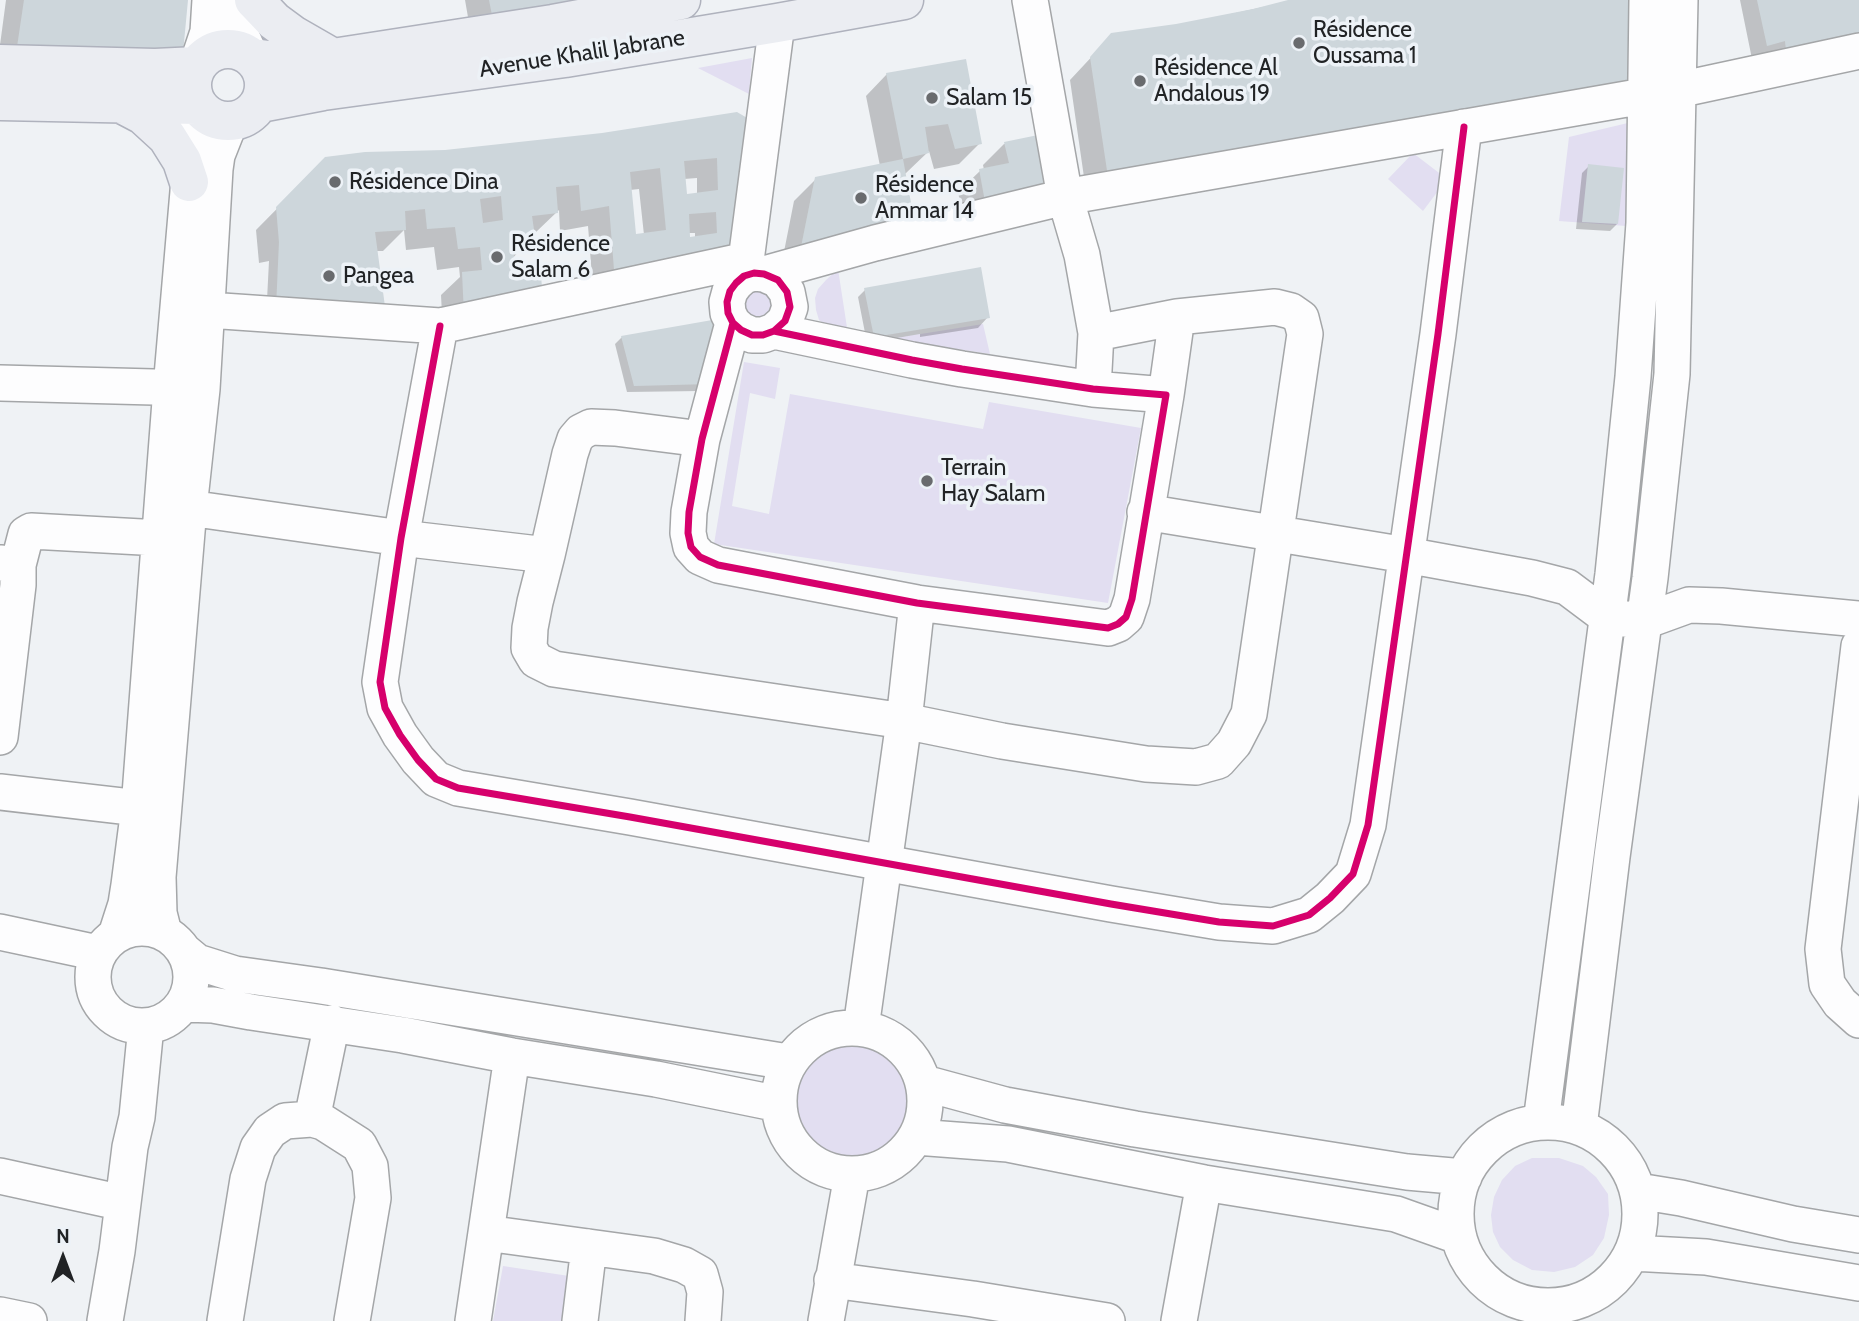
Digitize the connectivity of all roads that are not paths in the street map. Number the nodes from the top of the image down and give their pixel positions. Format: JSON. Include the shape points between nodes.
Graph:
{"nodes":[{"id":1,"x":210,"y":0,"type":"edge"},
{"id":2,"x":237,"y":0,"type":"edge"},
{"id":3,"x":254,"y":0,"type":"edge"},
{"id":4,"x":681,"y":0,"type":"edge"},
{"id":5,"x":904,"y":0,"type":"edge"},
{"id":6,"x":1030,"y":0,"type":"edge"},
{"id":7,"x":1647,"y":0,"type":"edge"},
{"id":8,"x":1680,"y":0,"type":"edge"},
{"id":9,"x":777,"y":23,"type":"junction"},
{"id":10,"x":1859,"y":51,"type":"edge"},
{"id":11,"x":252,"y":58,"type":"junction"},
{"id":12,"x":333,"y":58,"type":"junction"},
{"id":13,"x":0,"y":64,"type":"edge"},
{"id":14,"x":197,"y":66,"type":"junction"},
{"id":15,"x":1662,"y":92,"type":"junction"},
{"id":16,"x":0,"y":101,"type":"edge"},
{"id":17,"x":124,"y":104,"type":"junction"},
{"id":18,"x":221,"y":109,"type":"junction"},
{"id":19,"x":1464,"y":127,"type":"junction"},
{"id":20,"x":189,"y":182,"type":"junction"},
{"id":21,"x":1065,"y":197,"type":"junction"},
{"id":22,"x":752,"y":270,"type":"junction"},
{"id":23,"x":208,"y":310,"type":"junction"},
{"id":24,"x":1177,"y":317,"type":"junction"},
{"id":25,"x":733,"y":323,"type":"junction"},
{"id":26,"x":440,"y":326,"type":"junction"},
{"id":27,"x":774,"y":331,"type":"junction"},
{"id":28,"x":1096,"y":333,"type":"junction"},
{"id":29,"x":0,"y":383,"type":"edge"},
{"id":30,"x":187,"y":388,"type":"junction"},
{"id":31,"x":1093,"y":390,"type":"junction"},
{"id":32,"x":1166,"y":395,"type":"junction"},
{"id":33,"x":702,"y":439,"type":"junction"},
{"id":34,"x":189,"y":508,"type":"junction"},
{"id":35,"x":1145,"y":512,"type":"junction"},
{"id":36,"x":1276,"y":535,"type":"junction"},
{"id":37,"x":160,"y":538,"type":"junction"},
{"id":38,"x":401,"y":538,"type":"junction"},
{"id":39,"x":547,"y":555,"type":"junction"},
{"id":40,"x":1406,"y":555,"type":"junction"},
{"id":41,"x":9,"y":564,"type":"edge"},
{"id":42,"x":1613,"y":574,"type":"junction"},
{"id":43,"x":1650,"y":579,"type":"junction"},
{"id":44,"x":1567,"y":587,"type":"junction"},
{"id":45,"x":917,"y":603,"type":"junction"},
{"id":46,"x":1689,"y":605,"type":"junction"},
{"id":47,"x":1607,"y":617,"type":"junction"},
{"id":48,"x":1859,"y":619,"type":"edge"},
{"id":49,"x":1645,"y":621,"type":"junction"},
{"id":50,"x":1859,"y":646,"type":"edge"},
{"id":51,"x":904,"y":720,"type":"junction"},
{"id":52,"x":0,"y":737,"type":"edge"},
{"id":53,"x":0,"y":792,"type":"edge"},
{"id":54,"x":139,"y":808,"type":"junction"},
{"id":55,"x":885,"y":863,"type":"junction"},
{"id":56,"x":0,"y":932,"type":"edge"},
{"id":57,"x":174,"y":942,"type":"junction"},
{"id":58,"x":107,"y":944,"type":"junction"},
{"id":59,"x":184,"y":1004,"type":"junction"},
{"id":60,"x":1859,"y":1020,"type":"edge"},
{"id":61,"x":332,"y":1023,"type":"junction"},
{"id":62,"x":146,"y":1026,"type":"junction"},
{"id":63,"x":862,"y":1028,"type":"junction"},
{"id":64,"x":512,"y":1056,"type":"junction"},
{"id":65,"x":789,"y":1062,"type":"junction"},
{"id":66,"x":924,"y":1083,"type":"junction"},
{"id":67,"x":779,"y":1104,"type":"junction"},
{"id":68,"x":312,"y":1119,"type":"junction"},
{"id":69,"x":1541,"y":1122,"type":"junction"},
{"id":70,"x":1579,"y":1127,"type":"junction"},
{"id":71,"x":916,"y":1137,"type":"junction"},
{"id":72,"x":0,"y":1175,"type":"edge"},
{"id":73,"x":852,"y":1175,"type":"junction"},
{"id":74,"x":1464,"y":1177,"type":"junction"},
{"id":75,"x":1204,"y":1183,"type":"junction"},
{"id":76,"x":1638,"y":1191,"type":"junction"},
{"id":77,"x":123,"y":1203,"type":"junction"},
{"id":78,"x":486,"y":1233,"type":"junction"},
{"id":79,"x":1859,"y":1235,"type":"edge"},
{"id":80,"x":1458,"y":1236,"type":"junction"},
{"id":81,"x":589,"y":1247,"type":"junction"},
{"id":82,"x":1632,"y":1253,"type":"junction"},
{"id":83,"x":832,"y":1280,"type":"junction"},
{"id":84,"x":1859,"y":1283,"type":"edge"},
{"id":85,"x":1506,"y":1308,"type":"edge"},
{"id":86,"x":972,"y":1310,"type":"edge"},
{"id":87,"x":1565,"y":1312,"type":"edge"},
{"id":88,"x":0,"y":1315,"type":"edge"},
{"id":89,"x":29,"y":1321,"type":"edge"},
{"id":90,"x":105,"y":1321,"type":"edge"},
{"id":91,"x":225,"y":1321,"type":"edge"},
{"id":92,"x":352,"y":1321,"type":"edge"},
{"id":93,"x":473,"y":1321,"type":"edge"},
{"id":94,"x":580,"y":1321,"type":"edge"},
{"id":95,"x":703,"y":1321,"type":"edge"},
{"id":96,"x":826,"y":1321,"type":"edge"},
{"id":97,"x":1107,"y":1321,"type":"edge"},
{"id":98,"x":1179,"y":1321,"type":"edge"}],
"edges":[{"from":1,"to":14,"type":"street","via":[[208,32]]},
{"from":2,"to":11,"type":"street","via":[[241,35]]},
{"from":3,"to":12,"type":"main road","via":[[293,35]]},
{"from":4,"to":12,"type":"main road","name":"Avenue Khalil Jabrane"},
{"from":5,"to":9,"type":"main road","name":"Avenue Khalil Jabrane"},
{"from":6,"to":21,"type":"street"},
{"from":7,"to":15,"type":"street"},
{"from":8,"to":15,"type":"street"},
{"from":9,"to":18,"type":"main road","name":"Avenue Khalil Jabrane"},
{"from":9,"to":22,"type":"street"},
{"from":10,"to":15,"type":"street"},
{"from":11,"to":12,"type":"main road","name":"Avenue Khalil Jabrane","via":[[284,62]]},
{"from":11,"to":14,"type":"main road","via":[[222,49]]},
{"from":11,"to":18,"type":"main road","via":[[260,68],[264,92]]},
{"from":13,"to":14,"type":"main road"},
{"from":14,"to":18,"type":"main road","via":[[192,75],[193,96]]},
{"from":15,"to":19,"type":"street"},
{"from":15,"to":42,"type":"street","via":[[1644,223]]},
{"from":15,"to":43,"type":"street","via":[[1672,374]]},
{"from":16,"to":17,"type":"main road","name":"Avenue Khalil Jabrane"},
{"from":17,"to":18,"type":"main road","name":"Avenue Khalil Jabrane"},
{"from":17,"to":20,"type":"main road","via":[[167,137]]},
{"from":18,"to":20,"type":"street","via":[[192,145]]},
{"from":18,"to":23,"type":"street"},
{"from":19,"to":21,"type":"street"},
{"from":19,"to":40,"type":"street"},
{"from":20,"to":30,"type":"street"},
{"from":21,"to":22,"type":"street"},
{"from":21,"to":28,"type":"street","via":[[1082,255]]},
{"from":22,"to":25,"type":"street","via":[[730,291],[728,313]]},
{"from":22,"to":26,"type":"street"},
{"from":22,"to":27,"type":"street","via":[[778,280],[787,292],[790,307],[785,321]]},
{"from":23,"to":26,"type":"street"},
{"from":23,"to":30,"type":"street"},
{"from":24,"to":28,"type":"street"},
{"from":24,"to":32,"type":"street"},
{"from":24,"to":36,"type":"street","via":[[1275,307],[1301,318],[1305,334]]},
{"from":25,"to":27,"type":"street","via":[[752,335]]},
{"from":25,"to":33,"type":"street"},
{"from":26,"to":38,"type":"street"},
{"from":27,"to":31,"type":"street"},
{"from":28,"to":31,"type":"street"},
{"from":29,"to":30,"type":"street"},
{"from":30,"to":34,"type":"street"},
{"from":30,"to":37,"type":"street"},
{"from":31,"to":32,"type":"street"},
{"from":32,"to":35,"type":"street"},
{"from":33,"to":39,"type":"street","via":[[615,428],[591,427],[581,432],[570,454]]},
{"from":33,"to":45,"type":"street","via":[[688,533],[691,547],[700,557],[718,565]]},
{"from":34,"to":38,"type":"street"},
{"from":34,"to":57,"type":"street","via":[[158,877],[159,913]]},
{"from":35,"to":36,"type":"street"},
{"from":35,"to":45,"type":"street","via":[[1132,599],[1126,617],[1108,628]]},
{"from":36,"to":40,"type":"street"},
{"from":36,"to":51,"type":"street","via":[[1249,714],[1218,761],[1196,767],[1146,764]]},
{"from":37,"to":41,"type":"street","via":[[31,531]]},
{"from":37,"to":54,"type":"street"},
{"from":38,"to":39,"type":"street"},
{"from":38,"to":55,"type":"street","via":[[380,682],[385,708],[395,726],[436,779],[458,788]]},
{"from":39,"to":51,"type":"street","via":[[529,648],[536,660],[554,669]]},
{"from":40,"to":44,"type":"street"},
{"from":40,"to":55,"type":"street","via":[[1368,825],[1353,874],[1309,915],[1273,926],[1219,922]]},
{"from":41,"to":52,"type":"street","via":[[18,585]]},
{"from":42,"to":43,"type":"street"},
{"from":42,"to":44,"type":"street"},
{"from":42,"to":47,"type":"street"},
{"from":43,"to":46,"type":"street"},
{"from":43,"to":49,"type":"street"},
{"from":44,"to":47,"type":"street"},
{"from":45,"to":51,"type":"street"},
{"from":46,"to":48,"type":"street"},
{"from":46,"to":49,"type":"street"},
{"from":47,"to":49,"type":"street"},
{"from":47,"to":69,"type":"street"},
{"from":49,"to":70,"type":"street"},
{"from":50,"to":60,"type":"street","via":[[1823,949],[1827,984]]},
{"from":51,"to":55,"type":"street"},
{"from":53,"to":54,"type":"street"},
{"from":54,"to":58,"type":"street","via":[[126,904]]},
{"from":55,"to":63,"type":"street"},
{"from":56,"to":58,"type":"street"},
{"from":57,"to":58,"type":"street","via":[[140,928]]},
{"from":57,"to":59,"type":"street","via":[[191,978]]},
{"from":57,"to":65,"type":"street","via":[[197,962],[235,974]]},
{"from":58,"to":62,"type":"street","via":[[92,978],[98,1002],[116,1020]]},
{"from":59,"to":61,"type":"street"},
{"from":59,"to":62,"type":"street","via":[[165,1021]]},
{"from":61,"to":64,"type":"street"},
{"from":61,"to":68,"type":"street"},
{"from":62,"to":77,"type":"street"},
{"from":63,"to":65,"type":"street","via":[[820,1034]]},
{"from":63,"to":66,"type":"street","via":[[901,1046]]},
{"from":64,"to":67,"type":"street"},
{"from":64,"to":78,"type":"street"},
{"from":65,"to":67,"type":"street","via":[[779,1086]]},
{"from":66,"to":71,"type":"street","via":[[925,1111]]},
{"from":66,"to":74,"type":"street","via":[[1005,1105],[1135,1129]]},
{"from":67,"to":73,"type":"street","via":[[787,1137],[803,1157],[826,1170]]},
{"from":68,"to":91,"type":"street","via":[[285,1121],[270,1131],[258,1148],[248,1179]]},
{"from":68,"to":92,"type":"street","via":[[359,1144],[370,1166],[373,1198]]},
{"from":69,"to":70,"type":"street"},
{"from":69,"to":74,"type":"street","via":[[1522,1125],[1487,1144]]},
{"from":70,"to":76,"type":"street","via":[[1605,1141],[1626,1164]]},
{"from":71,"to":73,"type":"street","via":[[900,1157],[877,1170]]},
{"from":71,"to":75,"type":"street","via":[[1008,1144]]},
{"from":72,"to":77,"type":"street"},
{"from":73,"to":83,"type":"street"},
{"from":74,"to":80,"type":"street","via":[[1457,1196]]},
{"from":75,"to":80,"type":"street","via":[[1396,1214]]},
{"from":75,"to":98,"type":"street"},
{"from":76,"to":79,"type":"street"},
{"from":76,"to":82,"type":"street","via":[[1641,1223]]},
{"from":77,"to":90,"type":"street"},
{"from":78,"to":81,"type":"street"},
{"from":78,"to":93,"type":"street"},
{"from":80,"to":85,"type":"street","via":[[1468,1261]]},
{"from":81,"to":94,"type":"street"},
{"from":81,"to":95,"type":"street","via":[[654,1256],[700,1275],[705,1292]]},
{"from":82,"to":84,"type":"street","via":[[1706,1257]]},
{"from":82,"to":87,"type":"street","via":[[1616,1277]]},
{"from":83,"to":86,"type":"street"},
{"from":83,"to":96,"type":"street"},
{"from":85,"to":87,"type":"street","via":[[1536,1305]]},
{"from":86,"to":97,"type":"street"},
{"from":88,"to":89,"type":"street"}]}
